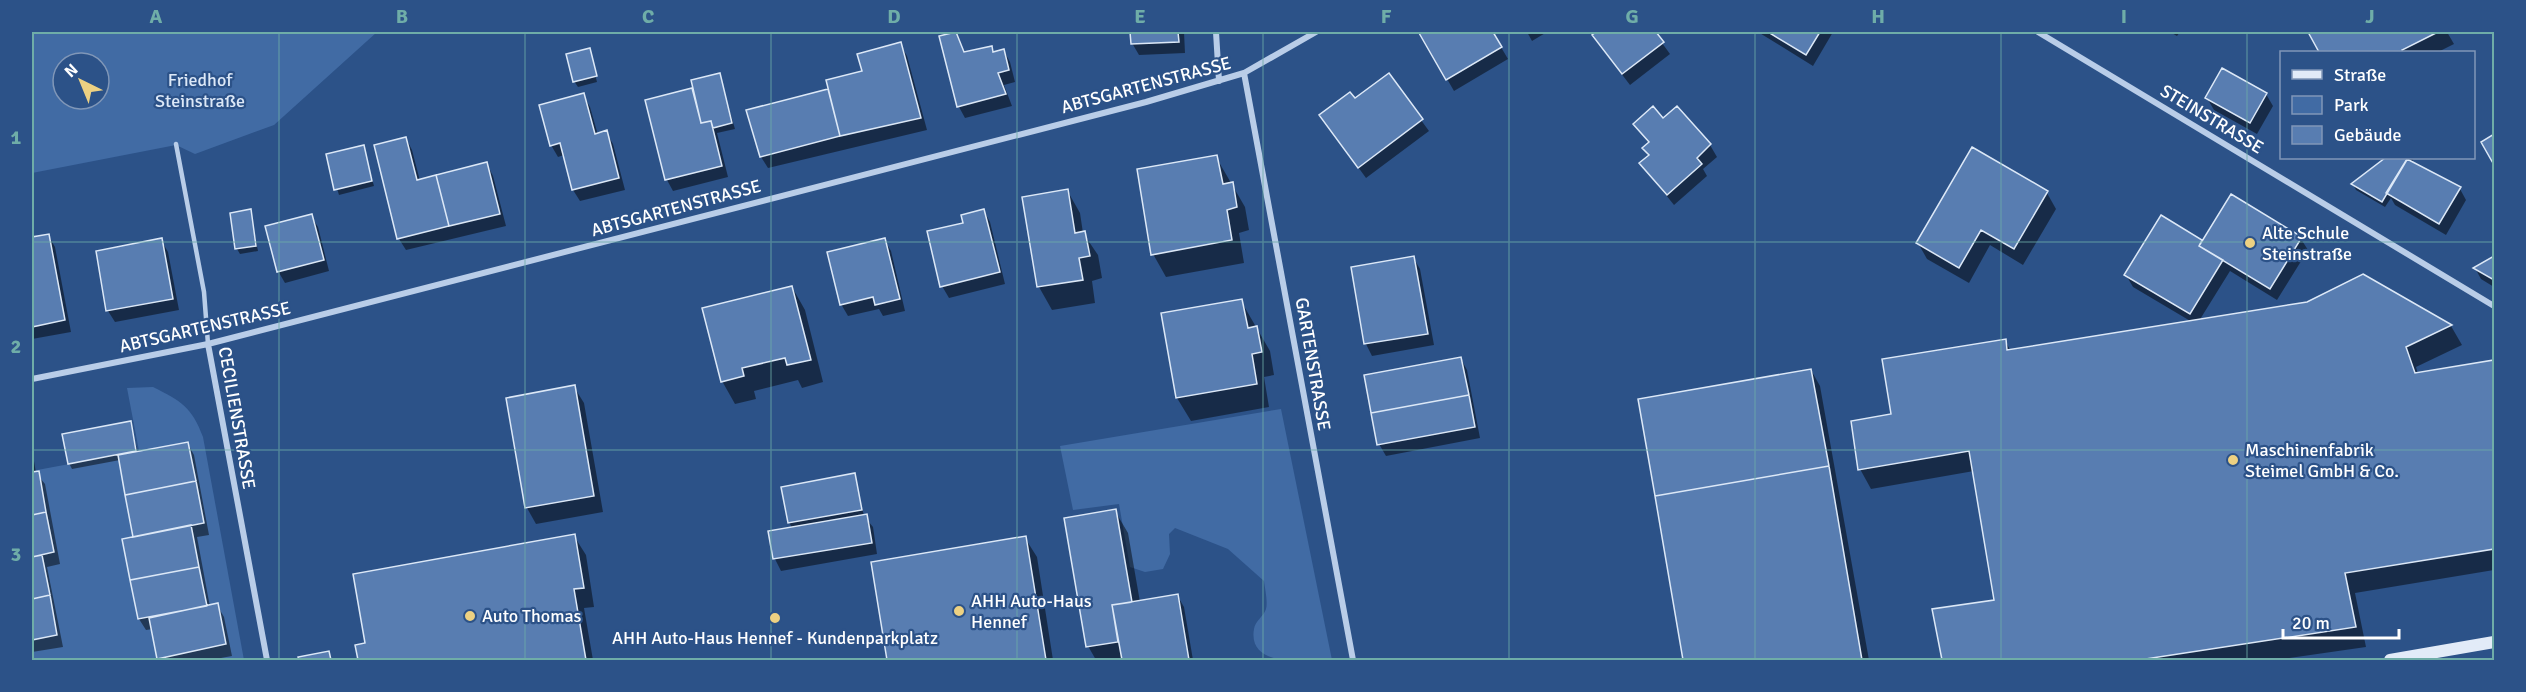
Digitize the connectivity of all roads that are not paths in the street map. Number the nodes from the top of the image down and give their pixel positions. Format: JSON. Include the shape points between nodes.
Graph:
{"nodes":[{"id":1,"x":1216,"y":32,"type":"edge"},
{"id":2,"x":1316,"y":32,"type":"edge"},
{"id":3,"x":2038,"y":32,"type":"edge"},
{"id":4,"x":1244,"y":73,"type":"junction"},
{"id":5,"x":1220,"y":81,"type":"junction"},
{"id":6,"x":176,"y":144,"type":"dead end"},
{"id":7,"x":2494,"y":306,"type":"edge"},
{"id":8,"x":208,"y":344,"type":"junction"},
{"id":9,"x":32,"y":379,"type":"edge"},
{"id":10,"x":2494,"y":642,"type":"edge"},
{"id":11,"x":267,"y":660,"type":"edge"},
{"id":12,"x":1353,"y":660,"type":"edge"},
{"id":13,"x":2392,"y":660,"type":"edge"}],
"edges":[{"from":1,"to":5,"type":"street"},
{"from":2,"to":4,"type":"street","name":"ABTSGARTENSTRASSE"},
{"from":3,"to":7,"type":"street","name":"STEINSTRASSE"},
{"from":4,"to":5,"type":"street","name":"ABTSGARTENSTRASSE"},
{"from":4,"to":12,"type":"street","name":"GARTENSTRASSE"},
{"from":5,"to":8,"type":"street","name":"ABTSGARTENSTRASSE"},
{"from":6,"to":8,"type":"lane","name":"CECILIENSTRASSE","via":[[204,292]]},
{"from":8,"to":9,"type":"street","name":"ABTSGARTENSTRASSE"},
{"from":8,"to":11,"type":"street","name":"CECILIENSTRASSE"},
{"from":10,"to":13,"type":"main road"}]}
